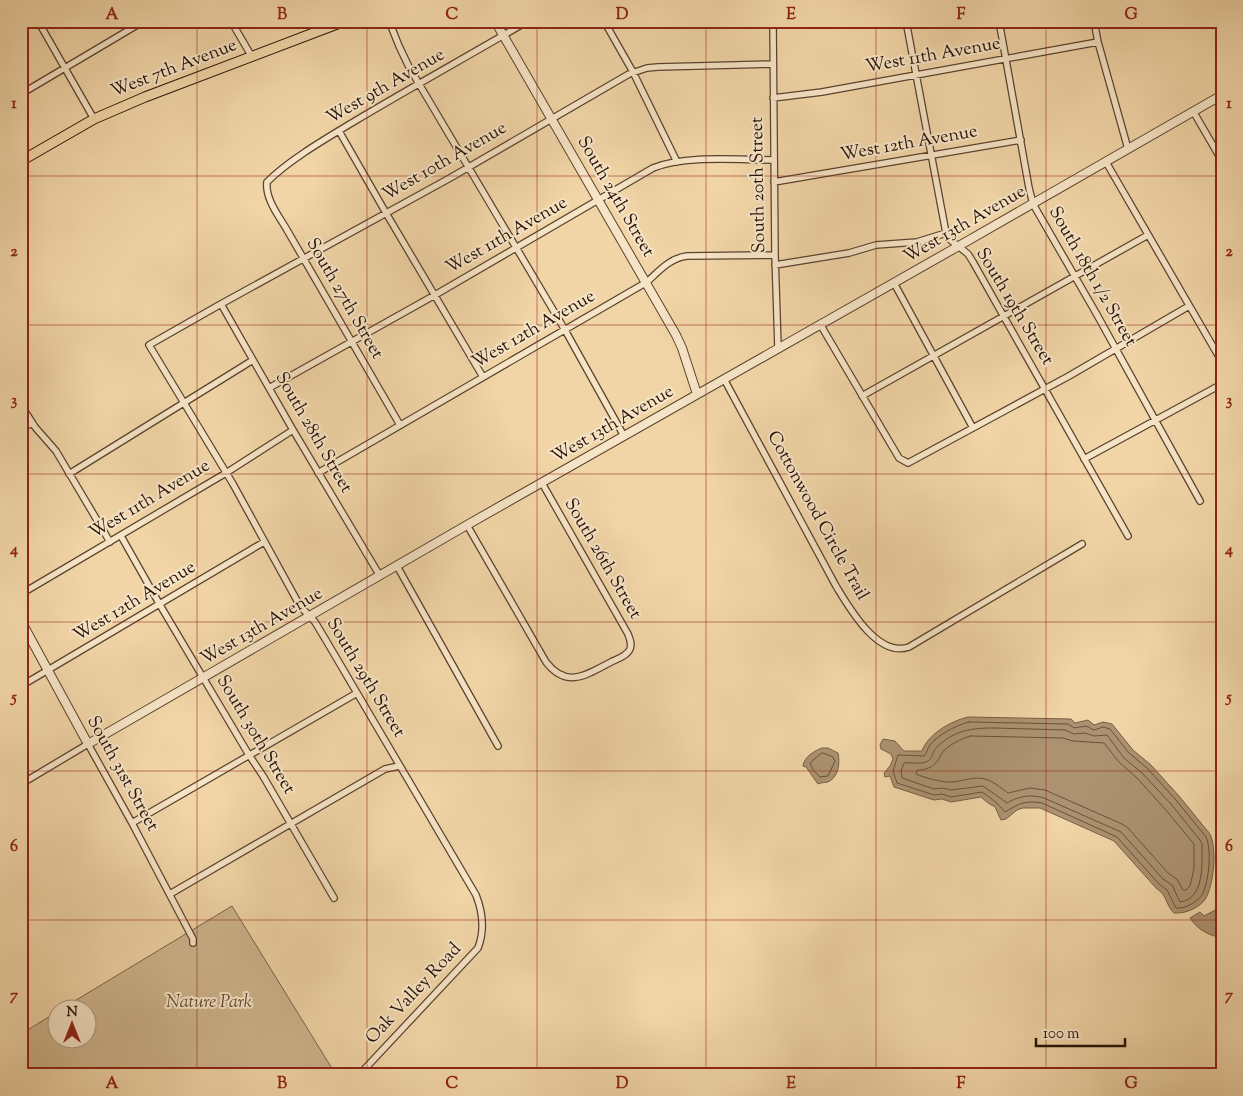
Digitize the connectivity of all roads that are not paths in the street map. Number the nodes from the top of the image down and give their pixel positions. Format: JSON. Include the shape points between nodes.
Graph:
{"nodes":[{"id":1,"x":38,"y":21,"type":"edge"},
{"id":2,"x":144,"y":21,"type":"edge"},
{"id":3,"x":231,"y":21,"type":"edge"},
{"id":4,"x":345,"y":21,"type":"edge"},
{"id":5,"x":389,"y":21,"type":"edge"},
{"id":6,"x":495,"y":21,"type":"edge"},
{"id":7,"x":528,"y":21,"type":"edge"},
{"id":8,"x":604,"y":21,"type":"edge"},
{"id":9,"x":773,"y":21,"type":"edge"},
{"id":10,"x":906,"y":21,"type":"edge"},
{"id":11,"x":999,"y":21,"type":"edge"},
{"id":12,"x":1096,"y":22,"type":"edge"},
{"id":13,"x":503,"y":36,"type":"junction"},
{"id":14,"x":1098,"y":42,"type":"junction"},
{"id":15,"x":252,"y":57,"type":"junction"},
{"id":16,"x":1006,"y":58,"type":"junction"},
{"id":17,"x":772,"y":64,"type":"junction"},
{"id":18,"x":65,"y":70,"type":"junction"},
{"id":19,"x":634,"y":72,"type":"junction"},
{"id":20,"x":916,"y":75,"type":"junction"},
{"id":21,"x":419,"y":84,"type":"junction"},
{"id":22,"x":21,"y":94,"type":"edge"},
{"id":23,"x":1222,"y":95,"type":"edge"},
{"id":24,"x":773,"y":98,"type":"junction"},
{"id":25,"x":1194,"y":111,"type":"junction"},
{"id":26,"x":551,"y":118,"type":"junction"},
{"id":27,"x":94,"y":119,"type":"junction"},
{"id":28,"x":339,"y":131,"type":"junction"},
{"id":29,"x":1021,"y":140,"type":"junction"},
{"id":30,"x":1128,"y":149,"type":"junction"},
{"id":31,"x":931,"y":155,"type":"junction"},
{"id":32,"x":773,"y":160,"type":"junction"},
{"id":33,"x":21,"y":161,"type":"edge"},
{"id":34,"x":1222,"y":161,"type":"edge"},
{"id":35,"x":677,"y":162,"type":"junction"},
{"id":36,"x":1106,"y":162,"type":"junction"},
{"id":37,"x":468,"y":167,"type":"junction"},
{"id":38,"x":774,"y":182,"type":"junction"},
{"id":39,"x":266,"y":186,"type":"joint"},
{"id":40,"x":598,"y":201,"type":"junction"},
{"id":41,"x":1033,"y":204,"type":"junction"},
{"id":42,"x":386,"y":213,"type":"junction"},
{"id":43,"x":946,"y":233,"type":"junction"},
{"id":44,"x":1148,"y":235,"type":"junction"},
{"id":45,"x":957,"y":247,"type":"junction"},
{"id":46,"x":517,"y":248,"type":"junction"},
{"id":47,"x":775,"y":255,"type":"junction"},
{"id":48,"x":303,"y":259,"type":"junction"},
{"id":49,"x":775,"y":265,"type":"junction"},
{"id":50,"x":1075,"y":277,"type":"junction"},
{"id":51,"x":647,"y":282,"type":"junction"},
{"id":52,"x":894,"y":282,"type":"junction"},
{"id":53,"x":435,"y":295,"type":"junction"},
{"id":54,"x":221,"y":304,"type":"junction"},
{"id":55,"x":1189,"y":306,"type":"junction"},
{"id":56,"x":1004,"y":318,"type":"junction"},
{"id":57,"x":820,"y":324,"type":"junction"},
{"id":58,"x":565,"y":330,"type":"junction"},
{"id":59,"x":352,"y":342,"type":"junction"},
{"id":60,"x":149,"y":345,"type":"joint"},
{"id":61,"x":778,"y":348,"type":"junction"},
{"id":62,"x":1116,"y":349,"type":"junction"},
{"id":63,"x":934,"y":356,"type":"junction"},
{"id":64,"x":253,"y":360,"type":"junction"},
{"id":65,"x":1222,"y":362,"type":"edge"},
{"id":66,"x":483,"y":377,"type":"junction"},
{"id":67,"x":724,"y":379,"type":"junction"},
{"id":68,"x":1222,"y":384,"type":"edge"},
{"id":69,"x":269,"y":388,"type":"junction"},
{"id":70,"x":1045,"y":389,"type":"junction"},
{"id":71,"x":697,"y":394,"type":"junction"},
{"id":72,"x":862,"y":396,"type":"junction"},
{"id":73,"x":184,"y":404,"type":"junction"},
{"id":74,"x":21,"y":405,"type":"edge"},
{"id":75,"x":23,"y":413,"type":"edge"},
{"id":76,"x":1155,"y":420,"type":"junction"},
{"id":77,"x":32,"y":423,"type":"junction"},
{"id":78,"x":400,"y":425,"type":"junction"},
{"id":79,"x":973,"y":428,"type":"junction"},
{"id":80,"x":21,"y":429,"type":"edge"},
{"id":81,"x":293,"y":430,"type":"junction"},
{"id":82,"x":624,"y":436,"type":"junction"},
{"id":83,"x":1084,"y":459,"type":"junction"},
{"id":84,"x":226,"y":473,"type":"junction"},
{"id":85,"x":318,"y":473,"type":"junction"},
{"id":86,"x":69,"y":474,"type":"junction"},
{"id":87,"x":542,"y":484,"type":"junction"},
{"id":88,"x":1200,"y":501,"type":"dead end"},
{"id":89,"x":467,"y":525,"type":"junction"},
{"id":90,"x":121,"y":536,"type":"junction"},
{"id":91,"x":1128,"y":536,"type":"dead end"},
{"id":92,"x":110,"y":542,"type":"junction"},
{"id":93,"x":264,"y":542,"type":"junction"},
{"id":94,"x":1082,"y":544,"type":"dead end"},
{"id":95,"x":397,"y":566,"type":"junction"},
{"id":96,"x":380,"y":576,"type":"junction"},
{"id":97,"x":21,"y":594,"type":"edge"},
{"id":98,"x":160,"y":605,"type":"junction"},
{"id":99,"x":310,"y":616,"type":"junction"},
{"id":100,"x":21,"y":622,"type":"edge"},
{"id":101,"x":47,"y":671,"type":"junction"},
{"id":102,"x":203,"y":679,"type":"junction"},
{"id":103,"x":21,"y":686,"type":"edge"},
{"id":104,"x":357,"y":693,"type":"junction"},
{"id":105,"x":88,"y":744,"type":"junction"},
{"id":106,"x":498,"y":746,"type":"dead end"},
{"id":107,"x":249,"y":755,"type":"junction"},
{"id":108,"x":399,"y":766,"type":"junction"},
{"id":109,"x":21,"y":784,"type":"edge"},
{"id":110,"x":132,"y":823,"type":"junction"},
{"id":111,"x":291,"y":824,"type":"junction"},
{"id":112,"x":170,"y":894,"type":"junction"},
{"id":113,"x":334,"y":898,"type":"dead end"},
{"id":114,"x":477,"y":899,"type":"joint"},
{"id":115,"x":193,"y":943,"type":"dead end"},
{"id":116,"x":359,"y":1075,"type":"edge"}],
"edges":[{"from":1,"to":18,"type":"street"},
{"from":2,"to":18,"type":"street"},
{"from":3,"to":15,"type":"street"},
{"from":4,"to":15,"type":"main road","name":"West 7th Avenue"},
{"from":5,"to":21,"type":"street"},
{"from":6,"to":13,"type":"street","name":"South 24th Street"},
{"from":7,"to":13,"type":"street","name":"West 9th Avenue"},
{"from":8,"to":19,"type":"street"},
{"from":9,"to":17,"type":"street","name":"South 20th Street"},
{"from":10,"to":20,"type":"street","name":"South 19th Street"},
{"from":11,"to":16,"type":"street","name":"South 18th 1/2 Street"},
{"from":12,"to":14,"type":"street"},
{"from":13,"to":21,"type":"street","name":"West 9th Avenue"},
{"from":13,"to":26,"type":"street","name":"South 24th Street"},
{"from":14,"to":16,"type":"street","name":"West 11th Avenue"},
{"from":14,"to":30,"type":"street"},
{"from":15,"to":27,"type":"main road","name":"West 7th Avenue"},
{"from":16,"to":20,"type":"street","name":"West 11th Avenue"},
{"from":16,"to":29,"type":"street","name":"South 18th 1/2 Street"},
{"from":17,"to":19,"type":"street","name":"West 10th Avenue","via":[[658,67]]},
{"from":17,"to":24,"type":"street","name":"South 20th Street"},
{"from":18,"to":22,"type":"street"},
{"from":18,"to":27,"type":"street"},
{"from":19,"to":26,"type":"street","name":"West 10th Avenue"},
{"from":19,"to":35,"type":"street"},
{"from":20,"to":24,"type":"street","name":"West 11th Avenue"},
{"from":20,"to":31,"type":"street","name":"South 19th Street"},
{"from":21,"to":28,"type":"street","name":"West 9th Avenue"},
{"from":21,"to":37,"type":"street"},
{"from":23,"to":25,"type":"street","name":"West 13th Avenue"},
{"from":24,"to":32,"type":"street","name":"South 20th Street"},
{"from":25,"to":30,"type":"street","name":"West 13th Avenue"},
{"from":25,"to":34,"type":"street"},
{"from":26,"to":37,"type":"street","name":"West 10th Avenue"},
{"from":26,"to":40,"type":"street","name":"South 24th Street"},
{"from":27,"to":33,"type":"main road","name":"West 7th Avenue"},
{"from":28,"to":39,"type":"street","name":"West 9th Avenue","via":[[276,173]]},
{"from":28,"to":42,"type":"street"},
{"from":29,"to":31,"type":"street","name":"West 12th Avenue"},
{"from":29,"to":41,"type":"street","name":"South 18th 1/2 Street"},
{"from":30,"to":36,"type":"street","name":"West 13th Avenue"},
{"from":31,"to":38,"type":"street","name":"West 12th Avenue"},
{"from":31,"to":43,"type":"street","name":"South 19th Street"},
{"from":32,"to":35,"type":"street","name":"West 11th Avenue"},
{"from":32,"to":38,"type":"street","name":"South 20th Street"},
{"from":35,"to":40,"type":"street","name":"West 11th Avenue","via":[[653,168]]},
{"from":36,"to":41,"type":"street","name":"West 13th Avenue"},
{"from":36,"to":44,"type":"street"},
{"from":37,"to":42,"type":"street","name":"West 10th Avenue"},
{"from":37,"to":46,"type":"street"},
{"from":38,"to":47,"type":"street","name":"South 20th Street"},
{"from":39,"to":48,"type":"street","name":"South 27th Street","via":[[269,198]]},
{"from":40,"to":46,"type":"street","name":"West 11th Avenue"},
{"from":40,"to":51,"type":"street","name":"South 24th Street"},
{"from":41,"to":45,"type":"street","name":"West 13th Avenue"},
{"from":41,"to":50,"type":"street","name":"South 18th 1/2 Street"},
{"from":42,"to":48,"type":"street","name":"West 10th Avenue"},
{"from":42,"to":53,"type":"street"},
{"from":43,"to":45,"type":"street","name":"South 19th Street"},
{"from":43,"to":49,"type":"street","via":[[917,242],[876,245],[849,253]]},
{"from":44,"to":50,"type":"street"},
{"from":44,"to":55,"type":"street"},
{"from":45,"to":52,"type":"street","name":"West 13th Avenue"},
{"from":45,"to":56,"type":"street","name":"South 19th Street","via":[[974,262]]},
{"from":46,"to":53,"type":"street","name":"West 11th Avenue"},
{"from":46,"to":58,"type":"street"},
{"from":47,"to":49,"type":"street","name":"South 20th Street"},
{"from":47,"to":51,"type":"street","name":"West 12th Avenue","via":[[680,257]]},
{"from":48,"to":54,"type":"street","name":"West 10th Avenue"},
{"from":48,"to":59,"type":"street","name":"South 27th Street"},
{"from":49,"to":61,"type":"street","name":"South 20th Street"},
{"from":50,"to":56,"type":"street"},
{"from":50,"to":62,"type":"street","name":"South 18th 1/2 Street"},
{"from":51,"to":58,"type":"street","name":"West 12th Avenue"},
{"from":51,"to":71,"type":"street","name":"South 24th Street","via":[[679,341]]},
{"from":52,"to":57,"type":"street","name":"West 13th Avenue"},
{"from":52,"to":63,"type":"street"},
{"from":53,"to":59,"type":"street","name":"West 11th Avenue"},
{"from":53,"to":66,"type":"street"},
{"from":54,"to":60,"type":"street","name":"West 10th Avenue"},
{"from":54,"to":64,"type":"street","name":"South 28th Street"},
{"from":55,"to":62,"type":"street"},
{"from":55,"to":65,"type":"street"},
{"from":56,"to":63,"type":"street"},
{"from":56,"to":70,"type":"street","name":"South 19th Street"},
{"from":57,"to":61,"type":"street","name":"West 13th Avenue"},
{"from":57,"to":72,"type":"street"},
{"from":58,"to":66,"type":"street","name":"West 12th Avenue"},
{"from":58,"to":82,"type":"street"},
{"from":59,"to":69,"type":"street","name":"West 11th Avenue"},
{"from":59,"to":78,"type":"street","name":"South 27th Street"},
{"from":60,"to":73,"type":"street","name":"South 29th Street"},
{"from":61,"to":67,"type":"street","name":"West 13th Avenue"},
{"from":62,"to":70,"type":"street"},
{"from":62,"to":76,"type":"street","name":"South 18th 1/2 Street"},
{"from":63,"to":72,"type":"street"},
{"from":63,"to":79,"type":"street"},
{"from":64,"to":69,"type":"street","name":"South 28th Street"},
{"from":64,"to":73,"type":"street"},
{"from":66,"to":78,"type":"street","name":"West 12th Avenue"},
{"from":67,"to":71,"type":"street","name":"West 13th Avenue"},
{"from":67,"to":94,"type":"street","name":"Cottonwood Circle Trail","via":[[845,602],[868,631],[888,647],[897,650],[909,647]]},
{"from":68,"to":76,"type":"street"},
{"from":69,"to":81,"type":"street","name":"South 28th Street"},
{"from":70,"to":79,"type":"street"},
{"from":70,"to":83,"type":"street","name":"South 19th Street"},
{"from":71,"to":82,"type":"street","name":"West 13th Avenue"},
{"from":72,"to":79,"type":"street","via":[[904,462],[912,463]]},
{"from":73,"to":84,"type":"street","name":"South 29th Street"},
{"from":73,"to":86,"type":"street"},
{"from":74,"to":75,"type":"street"},
{"from":75,"to":77,"type":"street"},
{"from":76,"to":83,"type":"street"},
{"from":76,"to":88,"type":"street","name":"South 18th 1/2 Street"},
{"from":77,"to":80,"type":"street"},
{"from":77,"to":86,"type":"street","via":[[56,451]]},
{"from":78,"to":85,"type":"street","name":"West 12th Avenue"},
{"from":81,"to":84,"type":"street","name":"West 11th Avenue"},
{"from":81,"to":85,"type":"street","name":"South 28th Street"},
{"from":82,"to":87,"type":"street","name":"West 13th Avenue"},
{"from":83,"to":91,"type":"street","name":"South 19th Street"},
{"from":84,"to":90,"type":"street","name":"West 11th Avenue"},
{"from":84,"to":93,"type":"street","name":"South 29th Street"},
{"from":85,"to":96,"type":"street","name":"South 28th Street"},
{"from":86,"to":92,"type":"street"},
{"from":87,"to":89,"type":"street","name":"West 13th Avenue"},
{"from":87,"to":89,"type":"street","name":"South 26th Street","via":[[628,634],[631,646],[627,654],[584,676],[559,674],[546,662]]},
{"from":89,"to":95,"type":"street","name":"West 13th Avenue"},
{"from":90,"to":92,"type":"street","name":"West 11th Avenue"},
{"from":90,"to":98,"type":"street","name":"South 30th Street"},
{"from":92,"to":97,"type":"street","name":"West 11th Avenue"},
{"from":93,"to":98,"type":"street","name":"West 12th Avenue"},
{"from":93,"to":99,"type":"street","name":"South 29th Street","via":[[300,606]]},
{"from":95,"to":96,"type":"street","name":"West 13th Avenue"},
{"from":95,"to":106,"type":"street"},
{"from":96,"to":99,"type":"street","name":"West 13th Avenue"},
{"from":98,"to":101,"type":"street","name":"West 12th Avenue"},
{"from":98,"to":102,"type":"street","name":"South 30th Street"},
{"from":99,"to":102,"type":"street","name":"West 13th Avenue"},
{"from":99,"to":104,"type":"street","name":"South 29th Street"},
{"from":100,"to":101,"type":"street","name":"South 31st Street"},
{"from":101,"to":103,"type":"street","name":"West 12th Avenue"},
{"from":101,"to":105,"type":"street","name":"South 31st Street"},
{"from":102,"to":105,"type":"street","name":"West 13th Avenue"},
{"from":102,"to":107,"type":"street","name":"South 30th Street"},
{"from":104,"to":107,"type":"street"},
{"from":104,"to":108,"type":"street","name":"South 29th Street"},
{"from":105,"to":109,"type":"street","name":"West 13th Avenue"},
{"from":105,"to":110,"type":"street","name":"South 31st Street"},
{"from":107,"to":110,"type":"street"},
{"from":107,"to":111,"type":"street","name":"South 30th Street"},
{"from":108,"to":111,"type":"street","via":[[385,769]]},
{"from":108,"to":114,"type":"street","name":"South 29th Street"},
{"from":110,"to":112,"type":"street","name":"South 31st Street"},
{"from":111,"to":112,"type":"street"},
{"from":111,"to":113,"type":"street","name":"South 30th Street"},
{"from":112,"to":115,"type":"street","name":"South 31st Street"},
{"from":114,"to":116,"type":"street","name":"Oak Valley Road","via":[[482,917],[478,948]]}]}
